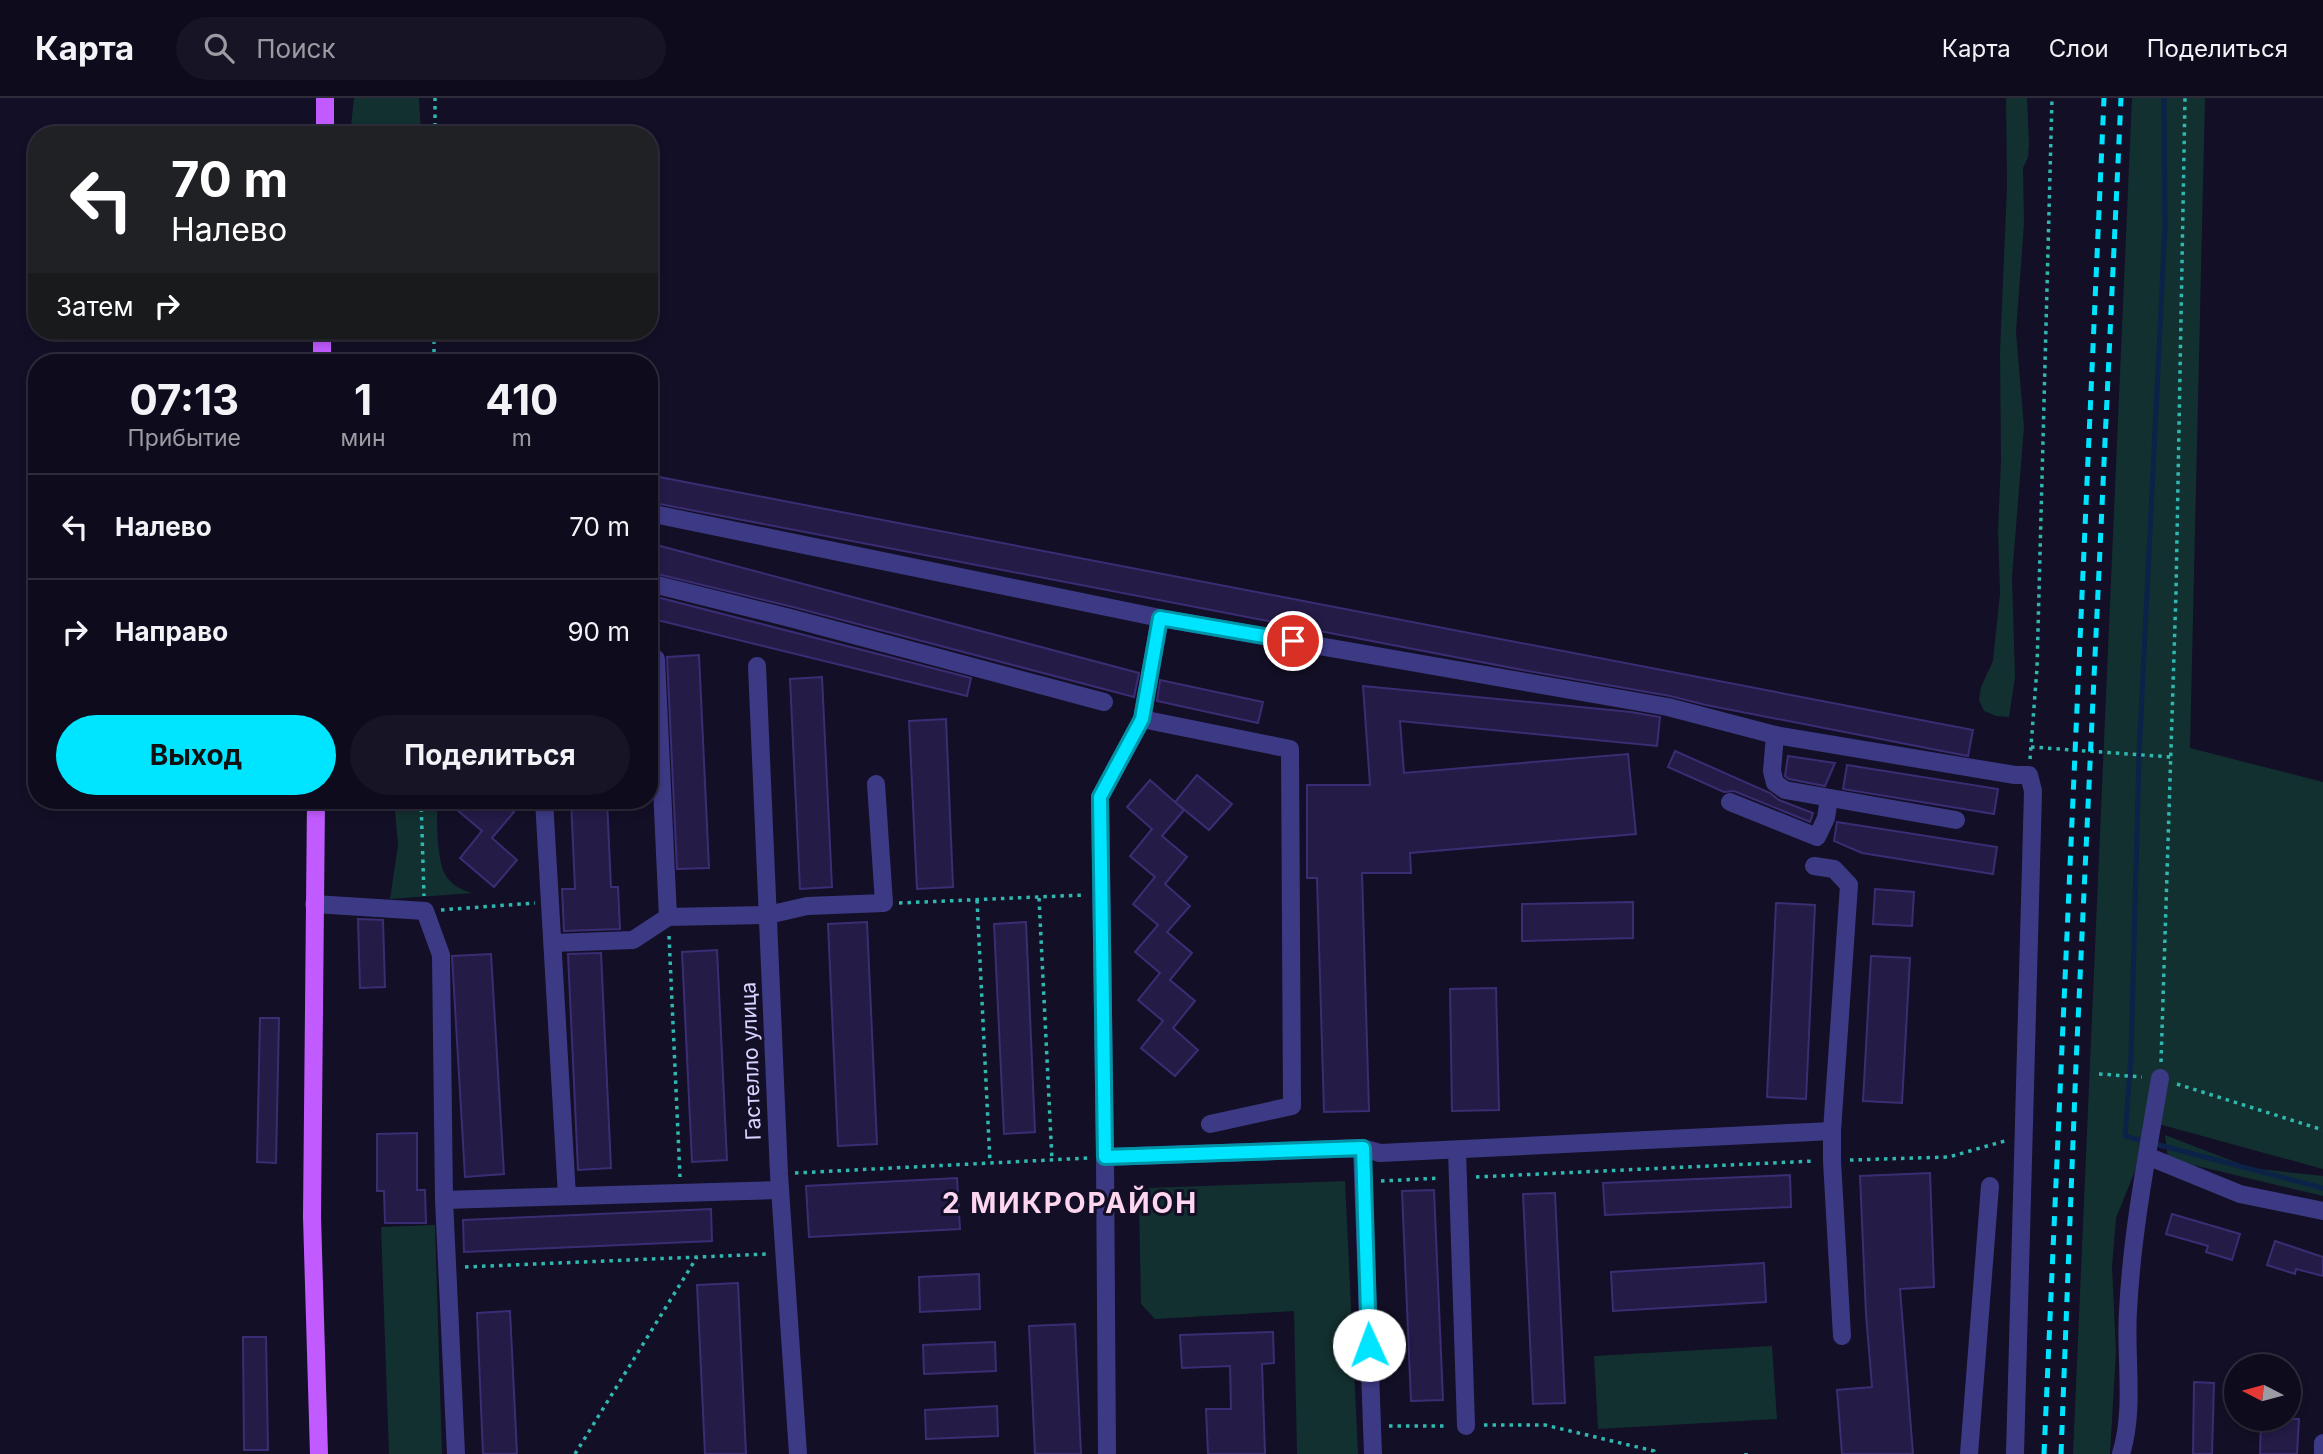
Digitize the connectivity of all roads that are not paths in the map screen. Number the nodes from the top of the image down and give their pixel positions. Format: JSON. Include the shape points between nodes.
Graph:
{"nodes":[{"id":1,"x":325,"y":98,"type":"edge"},
{"id":2,"x":325,"y":126,"type":"edge"},
{"id":3,"x":658,"y":515,"type":"edge"},
{"id":4,"x":658,"y":585,"type":"edge"},
{"id":5,"x":1160,"y":618,"type":"junction"},
{"id":6,"x":757,"y":666,"type":"dead end"},
{"id":7,"x":658,"y":702,"type":"edge"},
{"id":8,"x":1104,"y":702,"type":"dead end"},
{"id":9,"x":1142,"y":719,"type":"junction"},
{"id":10,"x":1775,"y":735,"type":"junction"},
{"id":11,"x":876,"y":784,"type":"dead end"},
{"id":12,"x":1829,"y":798,"type":"junction"},
{"id":13,"x":1730,"y":803,"type":"dead end"},
{"id":14,"x":316,"y":809,"type":"edge"},
{"id":15,"x":545,"y":809,"type":"edge"},
{"id":16,"x":1956,"y":820,"type":"dead end"},
{"id":17,"x":1814,"y":866,"type":"dead end"},
{"id":18,"x":314,"y":904,"type":"junction"},
{"id":19,"x":768,"y":915,"type":"junction"},
{"id":20,"x":668,"y":917,"type":"junction"},
{"id":21,"x":552,"y":943,"type":"junction"},
{"id":22,"x":2160,"y":1078,"type":"road end"},
{"id":23,"x":1210,"y":1124,"type":"dead end"},
{"id":24,"x":1832,"y":1131,"type":"junction"},
{"id":25,"x":1363,"y":1148,"type":"junction"},
{"id":26,"x":1457,"y":1150,"type":"junction"},
{"id":27,"x":2147,"y":1156,"type":"junction"},
{"id":28,"x":1105,"y":1157,"type":"junction"},
{"id":29,"x":779,"y":1182,"type":"junction"},
{"id":30,"x":1990,"y":1186,"type":"dead end"},
{"id":31,"x":567,"y":1196,"type":"junction"},
{"id":32,"x":444,"y":1200,"type":"junction"},
{"id":33,"x":2323,"y":1212,"type":"edge"},
{"id":34,"x":1842,"y":1335,"type":"dead end"},
{"id":35,"x":1466,"y":1426,"type":"road end"},
{"id":36,"x":2323,"y":1443,"type":"edge"},
{"id":37,"x":319,"y":1454,"type":"edge"},
{"id":38,"x":456,"y":1454,"type":"edge"},
{"id":39,"x":798,"y":1454,"type":"edge"},
{"id":40,"x":1107,"y":1454,"type":"edge"},
{"id":41,"x":1373,"y":1454,"type":"edge"},
{"id":42,"x":1969,"y":1454,"type":"edge"},
{"id":43,"x":2015,"y":1454,"type":"edge"},
{"id":44,"x":2120,"y":1454,"type":"edge"},
{"id":45,"x":2323,"y":1454,"type":"edge"}],
"edges":[{"from":1,"to":2,"type":"main road"},
{"from":3,"to":5,"type":"street"},
{"from":4,"to":8,"type":"street"},
{"from":5,"to":9,"type":"street"},
{"from":5,"to":10,"type":"street","via":[[1668,707]]},
{"from":6,"to":19,"type":"street","name":"Гастелло улица"},
{"from":7,"to":20,"type":"street"},
{"from":9,"to":23,"type":"street","via":[[1290,749],[1292,1106]]},
{"from":9,"to":28,"type":"street","via":[[1100,797]]},
{"from":10,"to":12,"type":"street","via":[[1775,783],[1785,790]]},
{"from":10,"to":43,"type":"street","via":[[2029,775],[2033,791]]},
{"from":11,"to":19,"type":"street","via":[[884,903],[807,906]]},
{"from":12,"to":13,"type":"street","via":[[1817,837]]},
{"from":12,"to":16,"type":"street"},
{"from":14,"to":18,"type":"main road"},
{"from":15,"to":21,"type":"street"},
{"from":17,"to":24,"type":"street","via":[[1834,869],[1849,885]]},
{"from":18,"to":32,"type":"street","via":[[425,911],[441,955]]},
{"from":18,"to":37,"type":"main road","via":[[312,1203]]},
{"from":19,"to":20,"type":"street"},
{"from":19,"to":29,"type":"street","name":"Гастелло улица"},
{"from":20,"to":21,"type":"street","via":[[633,940]]},
{"from":21,"to":31,"type":"street"},
{"from":22,"to":27,"type":"street"},
{"from":24,"to":26,"type":"street"},
{"from":24,"to":34,"type":"street"},
{"from":25,"to":26,"type":"street","via":[[1380,1153]]},
{"from":25,"to":28,"type":"street"},
{"from":25,"to":41,"type":"street"},
{"from":26,"to":35,"type":"street"},
{"from":27,"to":33,"type":"street","via":[[2240,1194]]},
{"from":27,"to":44,"type":"street","via":[[2134,1227],[2127,1432]]},
{"from":28,"to":40,"type":"street"},
{"from":29,"to":31,"type":"street","via":[[681,1193]]},
{"from":29,"to":39,"type":"street","name":"Гастелло улица"},
{"from":30,"to":42,"type":"street"},
{"from":31,"to":32,"type":"street"},
{"from":32,"to":38,"type":"street"},
{"from":36,"to":45,"type":"street"}]}
